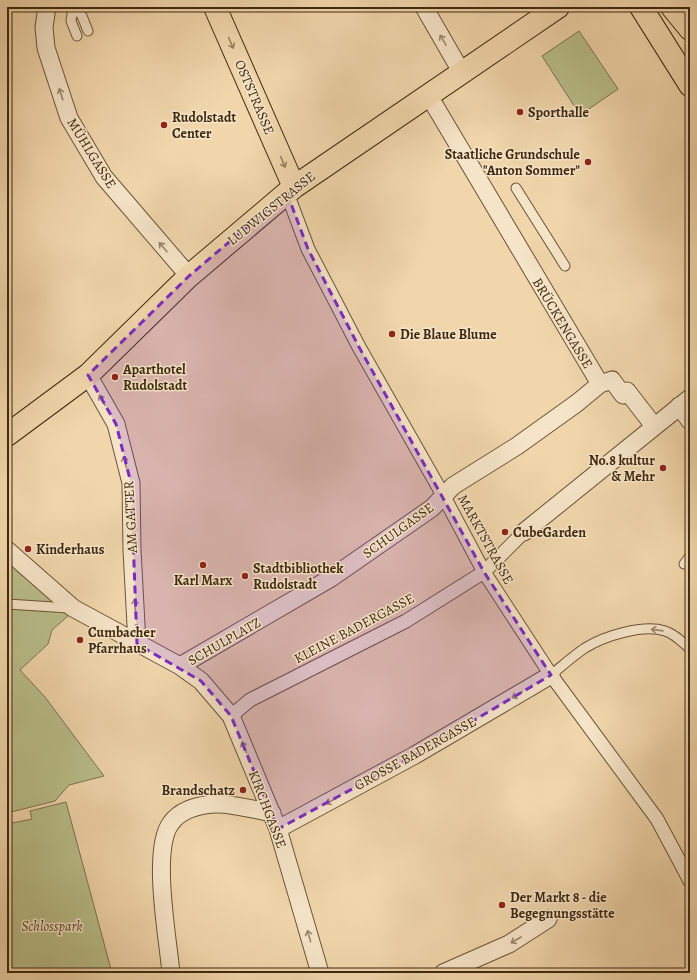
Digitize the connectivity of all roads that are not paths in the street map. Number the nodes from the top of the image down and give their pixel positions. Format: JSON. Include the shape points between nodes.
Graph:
{"nodes":[{"id":1,"x":47,"y":7,"type":"edge"},
{"id":2,"x":74,"y":7,"type":"edge"},
{"id":3,"x":216,"y":7,"type":"edge"},
{"id":4,"x":424,"y":7,"type":"edge"},
{"id":5,"x":558,"y":7,"type":"edge"},
{"id":6,"x":630,"y":7,"type":"edge"},
{"id":7,"x":642,"y":7,"type":"edge"},
{"id":8,"x":672,"y":7,"type":"edge"},
{"id":9,"x":690,"y":29,"type":"edge"},
{"id":10,"x":88,"y":31,"type":"dead end"},
{"id":11,"x":77,"y":36,"type":"dead end"},
{"id":12,"x":659,"y":37,"type":"junction"},
{"id":13,"x":462,"y":72,"type":"junction"},
{"id":14,"x":690,"y":85,"type":"edge"},
{"id":15,"x":429,"y":96,"type":"junction"},
{"id":16,"x":516,"y":188,"type":"dead end"},
{"id":17,"x":290,"y":190,"type":"junction"},
{"id":18,"x":565,"y":266,"type":"dead end"},
{"id":19,"x":189,"y":276,"type":"junction"},
{"id":20,"x":88,"y":375,"type":"junction"},
{"id":21,"x":600,"y":384,"type":"junction"},
{"id":22,"x":685,"y":402,"type":"edge"},
{"id":23,"x":690,"y":421,"type":"edge"},
{"id":24,"x":654,"y":426,"type":"junction"},
{"id":25,"x":7,"y":435,"type":"edge"},
{"id":26,"x":443,"y":495,"type":"junction"},
{"id":27,"x":524,"y":532,"type":"joint"},
{"id":28,"x":7,"y":550,"type":"edge"},
{"id":29,"x":690,"y":556,"type":"edge"},
{"id":30,"x":684,"y":564,"type":"dead end"},
{"id":31,"x":484,"y":572,"type":"junction"},
{"id":32,"x":331,"y":578,"type":"joint"},
{"id":33,"x":7,"y":604,"type":"edge"},
{"id":34,"x":73,"y":608,"type":"junction"},
{"id":35,"x":137,"y":644,"type":"junction"},
{"id":36,"x":690,"y":649,"type":"edge"},
{"id":37,"x":180,"y":666,"type":"junction"},
{"id":38,"x":551,"y":675,"type":"junction"},
{"id":39,"x":231,"y":716,"type":"junction"},
{"id":40,"x":272,"y":813,"type":"junction"},
{"id":41,"x":278,"y":829,"type":"junction"},
{"id":42,"x":690,"y":881,"type":"edge"},
{"id":43,"x":548,"y":919,"type":"dead end"},
{"id":44,"x":171,"y":973,"type":"edge"},
{"id":45,"x":320,"y":973,"type":"edge"},
{"id":46,"x":443,"y":973,"type":"edge"}],
"edges":[{"from":19,"to":1,"type":"street","name":"MÜHLGASSE","one_way":true,"via":[[104,177],[69,118],[44,38]]},
{"from":2,"to":10,"type":"lane","via":[[82,16]]},
{"from":2,"to":11,"type":"lane","via":[[72,21]]},
{"from":3,"to":17,"type":"main road","name":"OSTSTRASSE","one_way":true},
{"from":13,"to":4,"type":"street","one_way":true},
{"from":5,"to":13,"type":"main road","name":"LUDWIGSTRASSE"},
{"from":6,"to":12,"type":"main road"},
{"from":7,"to":12,"type":"main road"},
{"from":8,"to":9,"type":"main road"},
{"from":12,"to":14,"type":"main road"},
{"from":13,"to":15,"type":"main road","name":"LUDWIGSTRASSE"},
{"from":15,"to":17,"type":"main road","name":"LUDWIGSTRASSE"},
{"from":15,"to":21,"type":"street","name":"BRÜCKENGASSE"},
{"from":16,"to":18,"type":"lane"},
{"from":17,"to":19,"type":"main road","name":"LUDWIGSTRASSE"},
{"from":17,"to":26,"type":"street","name":"MARKTSTRASSE","via":[[308,249],[359,347]]},
{"from":19,"to":20,"type":"main road","name":"LUDWIGSTRASSE"},
{"from":20,"to":25,"type":"main road","name":"LUDWIGSTRASSE"},
{"from":35,"to":20,"type":"street","name":"AM GATTER","one_way":true,"via":[[131,483],[116,424]]},
{"from":21,"to":24,"type":"street","via":[[612,380],[623,395],[627,392]]},
{"from":21,"to":26,"type":"street","name":"BRÜCKENGASSE","via":[[548,424]]},
{"from":22,"to":23,"type":"street"},
{"from":22,"to":24,"type":"street"},
{"from":24,"to":27,"type":"street"},
{"from":26,"to":31,"type":"street","name":"MARKTSTRASSE"},
{"from":26,"to":32,"type":"street","name":"SCHULGASSE","via":[[432,508]]},
{"from":27,"to":31,"type":"street","name":"KLEINE BADERGASSE"},
{"from":28,"to":34,"type":"street","name":"SCHULPLATZ"},
{"from":29,"to":30,"type":"lane"},
{"from":31,"to":38,"type":"street","name":"MARKTSTRASSE"},
{"from":31,"to":39,"type":"street","name":"KLEINE BADERGASSE","via":[[406,621],[250,700]]},
{"from":32,"to":37,"type":"street","name":"SCHULPLATZ"},
{"from":33,"to":34,"type":"lane"},
{"from":34,"to":35,"type":"street","name":"SCHULPLATZ"},
{"from":35,"to":37,"type":"street","name":"SCHULPLATZ"},
{"from":36,"to":38,"type":"lane","one_way":true,"via":[[676,636],[665,631],[644,628],[586,647]]},
{"from":37,"to":39,"type":"street","name":"KIRCHGASSE","via":[[201,681]]},
{"from":38,"to":41,"type":"street","name":"GROSSE BADERGASSE","one_way":true,"via":[[414,755]]},
{"from":38,"to":42,"type":"street","name":"MARKTSTRASSE","via":[[657,820]]},
{"from":40,"to":39,"type":"street","name":"KIRCHGASSE","one_way":true},
{"from":40,"to":41,"type":"street","name":"KIRCHGASSE"},
{"from":40,"to":44,"type":"street","via":[[216,804],[192,808],[180,813],[170,823],[164,836],[162,883]]},
{"from":45,"to":41,"type":"street","name":"KIRCHGASSE","one_way":true},
{"from":43,"to":46,"type":"street","one_way":true,"via":[[509,944]]}]}
